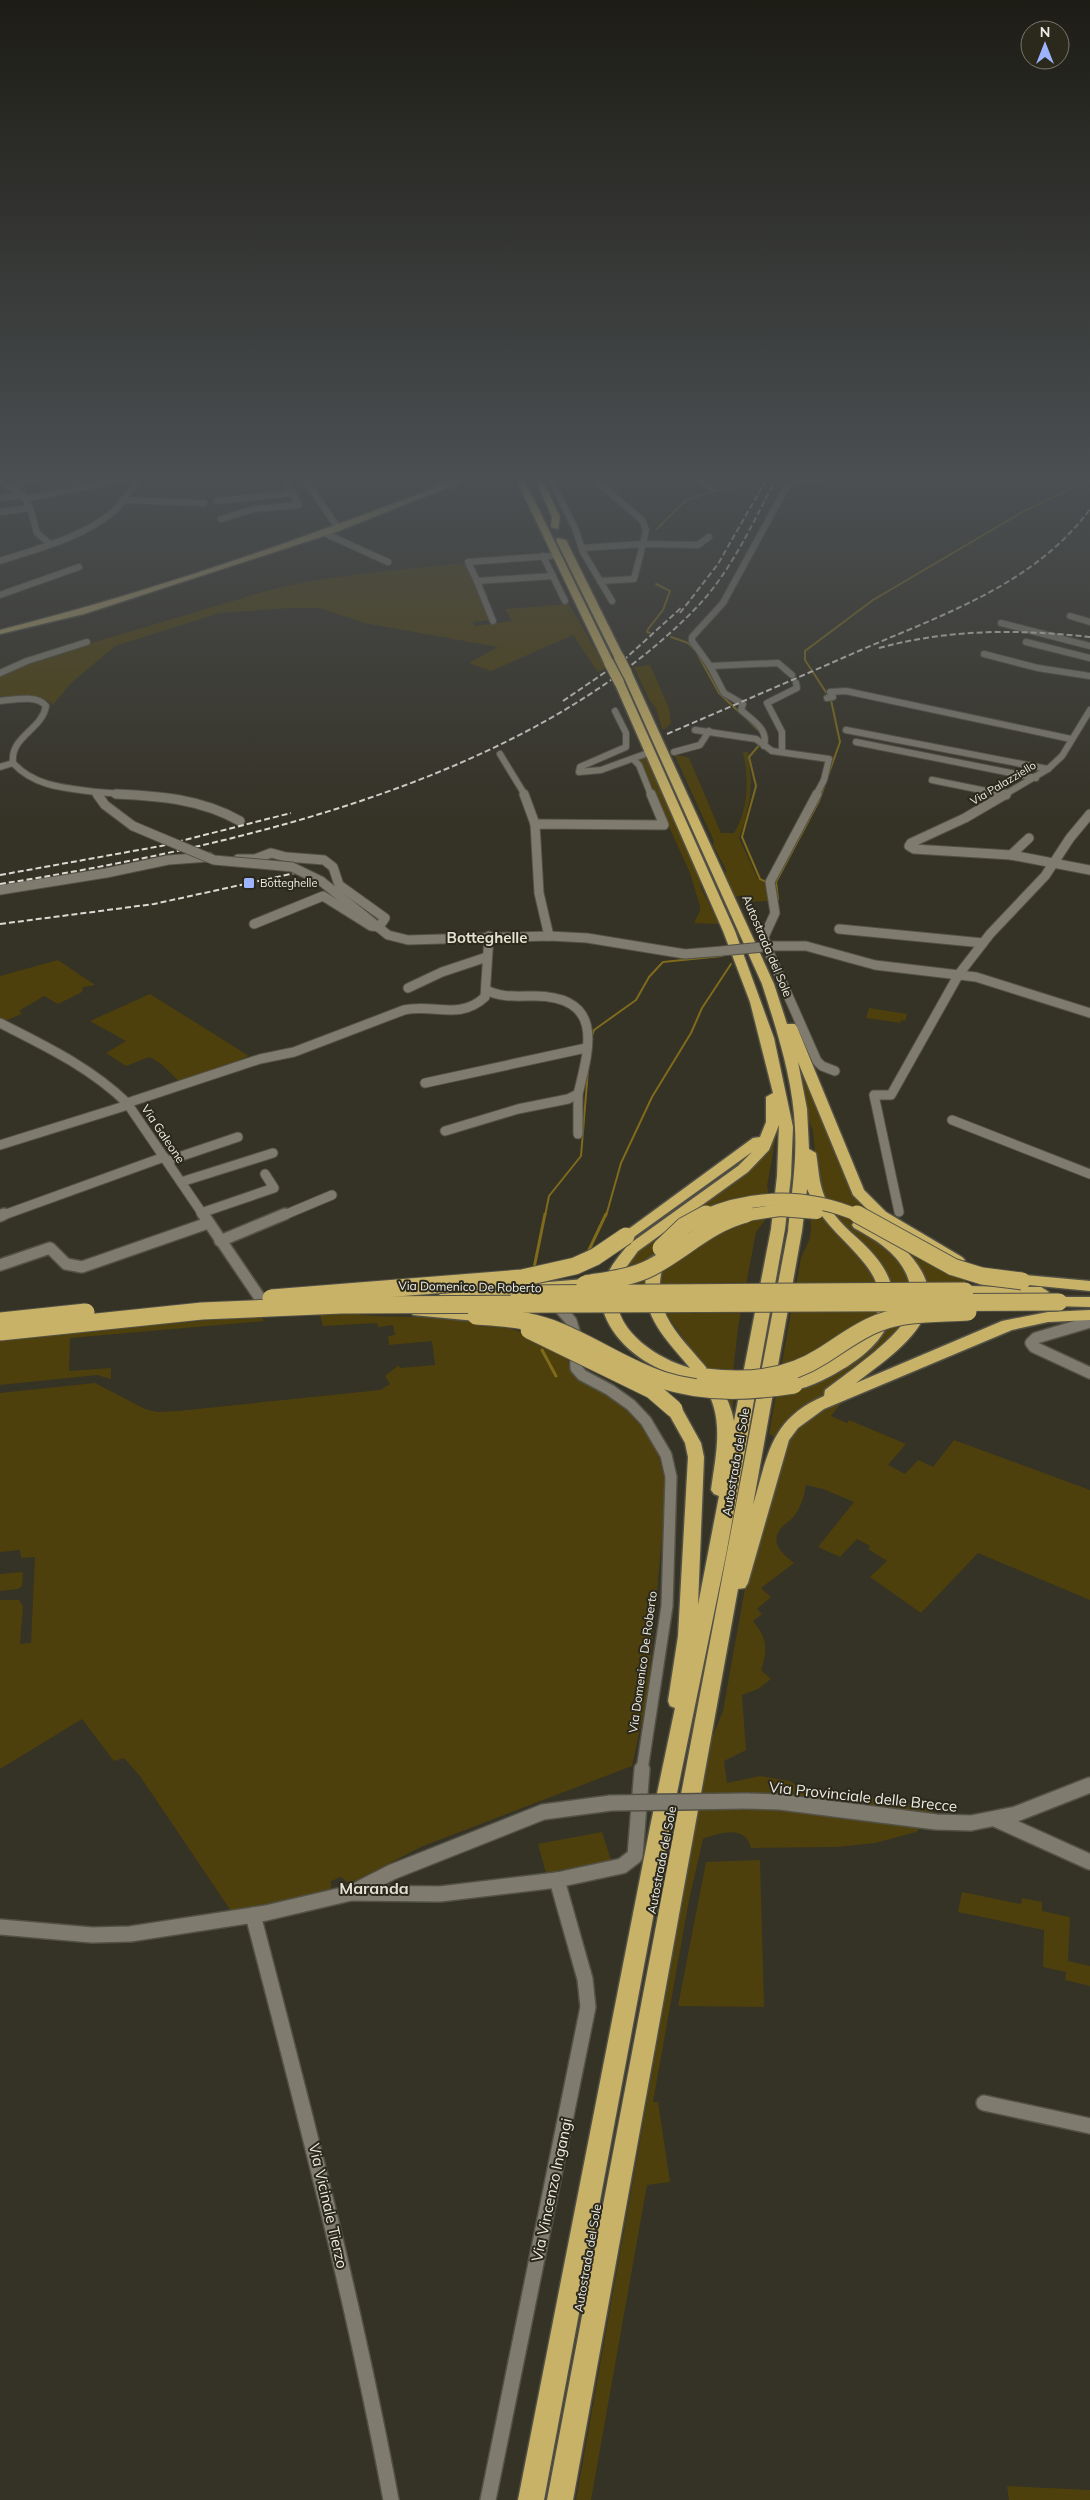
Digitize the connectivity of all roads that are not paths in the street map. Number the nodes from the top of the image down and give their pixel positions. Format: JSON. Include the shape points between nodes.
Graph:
{"nodes":[{"id":1,"x":144,"y":592,"type":"edge"},
{"id":2,"x":482,"y":592,"type":"edge"},
{"id":3,"x":561,"y":592,"type":"edge"},
{"id":4,"x":574,"y":592,"type":"edge"},
{"id":5,"x":585,"y":592,"type":"edge"},
{"id":6,"x":606,"y":592,"type":"edge"},
{"id":7,"x":729,"y":592,"type":"edge"},
{"id":8,"x":565,"y":601,"type":"dead end"},
{"id":9,"x":612,"y":601,"type":"dead end"},
{"id":10,"x":1070,"y":616,"type":"dead end"},
{"id":11,"x":494,"y":621,"type":"dead end"},
{"id":12,"x":1090,"y":622,"type":"edge"},
{"id":13,"x":1001,"y":623,"type":"dead end"},
{"id":14,"x":0,"y":632,"type":"edge"},
{"id":15,"x":87,"y":642,"type":"dead end"},
{"id":16,"x":1026,"y":642,"type":"dead end"},
{"id":17,"x":1090,"y":646,"type":"edge"},
{"id":18,"x":984,"y":654,"type":"dead end"},
{"id":19,"x":1090,"y":658,"type":"edge"},
{"id":20,"x":710,"y":666,"type":"junction"},
{"id":21,"x":622,"y":671,"type":"junction"},
{"id":22,"x":0,"y":673,"type":"edge"},
{"id":23,"x":792,"y":675,"type":"dead end"},
{"id":24,"x":1090,"y":676,"type":"edge"},
{"id":25,"x":796,"y":683,"type":"dead end"},
{"id":26,"x":830,"y":697,"type":"dead end"},
{"id":27,"x":0,"y":701,"type":"edge"},
{"id":28,"x":615,"y":710,"type":"dead end"},
{"id":29,"x":1090,"y":710,"type":"edge"},
{"id":30,"x":778,"y":724,"type":"junction"},
{"id":31,"x":759,"y":726,"type":"junction"},
{"id":32,"x":695,"y":730,"type":"dead end"},
{"id":33,"x":846,"y":730,"type":"dead end"},
{"id":34,"x":709,"y":731,"type":"junction"},
{"id":35,"x":1071,"y":739,"type":"junction"},
{"id":36,"x":856,"y":742,"type":"dead end"},
{"id":37,"x":762,"y":745,"type":"junction"},
{"id":38,"x":674,"y":752,"type":"dead end"},
{"id":39,"x":782,"y":752,"type":"junction"},
{"id":40,"x":500,"y":754,"type":"dead end"},
{"id":41,"x":645,"y":754,"type":"dead end"},
{"id":42,"x":633,"y":759,"type":"junction"},
{"id":43,"x":13,"y":763,"type":"junction"},
{"id":44,"x":0,"y":767,"type":"edge"},
{"id":45,"x":1048,"y":769,"type":"junction"},
{"id":46,"x":1036,"y":778,"type":"junction"},
{"id":47,"x":932,"y":780,"type":"dead end"},
{"id":48,"x":96,"y":792,"type":"junction"},
{"id":49,"x":117,"y":794,"type":"junction"},
{"id":50,"x":1006,"y":795,"type":"junction"},
{"id":51,"x":105,"y":805,"type":"junction"},
{"id":52,"x":1090,"y":814,"type":"edge"},
{"id":53,"x":240,"y":821,"type":"dead end"},
{"id":54,"x":535,"y":824,"type":"junction"},
{"id":55,"x":1029,"y":838,"type":"dead end"},
{"id":56,"x":1011,"y":855,"type":"junction"},
{"id":57,"x":1053,"y":862,"type":"junction"},
{"id":58,"x":1090,"y":870,"type":"edge"},
{"id":59,"x":0,"y":890,"type":"edge"},
{"id":60,"x":254,"y":924,"type":"dead end"},
{"id":61,"x":379,"y":927,"type":"junction"},
{"id":62,"x":839,"y":929,"type":"dead end"},
{"id":63,"x":489,"y":936,"type":"junction"},
{"id":64,"x":549,"y":936,"type":"junction"},
{"id":65,"x":983,"y":943,"type":"junction"},
{"id":66,"x":769,"y":947,"type":"junction"},
{"id":67,"x":487,"y":957,"type":"junction"},
{"id":68,"x":959,"y":974,"type":"junction"},
{"id":69,"x":768,"y":984,"type":"junction"},
{"id":70,"x":408,"y":988,"type":"dead end"},
{"id":71,"x":486,"y":990,"type":"junction"},
{"id":72,"x":1090,"y":1014,"type":"edge"},
{"id":73,"x":0,"y":1023,"type":"edge"},
{"id":74,"x":767,"y":1038,"type":"junction"},
{"id":75,"x":586,"y":1048,"type":"junction"},
{"id":76,"x":835,"y":1071,"type":"dead end"},
{"id":77,"x":425,"y":1083,"type":"dead end"},
{"id":78,"x":578,"y":1094,"type":"junction"},
{"id":79,"x":128,"y":1104,"type":"junction"},
{"id":80,"x":952,"y":1120,"type":"dead end"},
{"id":81,"x":771,"y":1127,"type":"junction"},
{"id":82,"x":802,"y":1127,"type":"junction"},
{"id":83,"x":444,"y":1131,"type":"dead end"},
{"id":84,"x":578,"y":1134,"type":"dead end"},
{"id":85,"x":238,"y":1138,"type":"dead end"},
{"id":86,"x":0,"y":1145,"type":"edge"},
{"id":87,"x":273,"y":1153,"type":"dead end"},
{"id":88,"x":165,"y":1159,"type":"junction"},
{"id":89,"x":265,"y":1174,"type":"dead end"},
{"id":90,"x":1090,"y":1174,"type":"edge"},
{"id":91,"x":181,"y":1182,"type":"junction"},
{"id":92,"x":332,"y":1195,"type":"dead end"},
{"id":93,"x":899,"y":1212,"type":"dead end"},
{"id":94,"x":201,"y":1213,"type":"junction"},
{"id":95,"x":0,"y":1216,"type":"edge"},
{"id":96,"x":208,"y":1223,"type":"junction"},
{"id":97,"x":220,"y":1241,"type":"junction"},
{"id":98,"x":0,"y":1265,"type":"edge"},
{"id":99,"x":1022,"y":1281,"type":"junction"},
{"id":100,"x":1090,"y":1286,"type":"edge"},
{"id":101,"x":1090,"y":1292,"type":"edge"},
{"id":102,"x":447,"y":1295,"type":"junction"},
{"id":103,"x":240,"y":1301,"type":"junction"},
{"id":104,"x":1059,"y":1302,"type":"junction"},
{"id":105,"x":1090,"y":1302,"type":"edge"},
{"id":106,"x":264,"y":1304,"type":"junction"},
{"id":107,"x":341,"y":1305,"type":"junction"},
{"id":108,"x":1090,"y":1315,"type":"edge"},
{"id":109,"x":476,"y":1316,"type":"junction"},
{"id":110,"x":0,"y":1321,"type":"edge"},
{"id":111,"x":1090,"y":1322,"type":"edge"},
{"id":112,"x":0,"y":1326,"type":"edge"},
{"id":113,"x":0,"y":1332,"type":"edge"},
{"id":114,"x":1090,"y":1373,"type":"edge"},
{"id":115,"x":818,"y":1405,"type":"junction"},
{"id":116,"x":717,"y":1555,"type":"junction"},
{"id":117,"x":716,"y":1666,"type":"junction"},
{"id":118,"x":1090,"y":1785,"type":"edge"},
{"id":119,"x":995,"y":1819,"type":"junction"},
{"id":120,"x":660,"y":1827,"type":"junction"},
{"id":121,"x":1090,"y":1862,"type":"edge"},
{"id":122,"x":558,"y":1880,"type":"junction"},
{"id":123,"x":351,"y":1893,"type":"junction"},
{"id":124,"x":253,"y":1916,"type":"junction"},
{"id":125,"x":0,"y":1926,"type":"edge"},
{"id":126,"x":984,"y":2103,"type":"dead end"},
{"id":127,"x":1090,"y":2126,"type":"edge"},
{"id":128,"x":391,"y":2500,"type":"edge"},
{"id":129,"x":488,"y":2500,"type":"edge"},
{"id":130,"x":531,"y":2500,"type":"edge"},
{"id":131,"x":560,"y":2500,"type":"edge"}],
"edges":[{"from":1,"to":14,"type":"main road","via":[[81,612]]},
{"from":2,"to":11,"type":"street"},
{"from":3,"to":8,"type":"street"},
{"from":4,"to":21,"type":"highway","name":"Autostrada del Sole","bridge":true,"via":[[609,663]]},
{"from":5,"to":21,"type":"highway","name":"Autostrada del Sole"},
{"from":6,"to":9,"type":"street"},
{"from":7,"to":20,"type":"street","via":[[692,637]]},
{"from":10,"to":12,"type":"street"},
{"from":13,"to":17,"type":"street"},
{"from":15,"to":22,"type":"street","via":[[18,663]]},
{"from":16,"to":19,"type":"street"},
{"from":18,"to":24,"type":"street","via":[[1038,668]]},
{"from":20,"to":23,"type":"street","via":[[778,663]]},
{"from":20,"to":31,"type":"street","via":[[724,693],[743,704],[741,710]]},
{"from":21,"to":69,"type":"highway","name":"Autostrada del Sole"},
{"from":21,"to":74,"type":"highway","name":"Autostrada del Sole","via":[[729,931]]},
{"from":25,"to":30,"type":"street","via":[[797,688],[767,703]]},
{"from":26,"to":35,"type":"street","via":[[832,691],[846,691]]},
{"from":27,"to":43,"type":"street","via":[[36,700],[46,705],[39,721],[15,746]]},
{"from":28,"to":42,"type":"street","via":[[626,733],[626,748],[578,770],[591,774],[619,761]]},
{"from":29,"to":35,"type":"street","name":"Via Palazziello"},
{"from":30,"to":31,"type":"street"},
{"from":30,"to":39,"type":"street","via":[[783,737]]},
{"from":31,"to":37,"type":"street","via":[[766,740]]},
{"from":32,"to":34,"type":"street"},
{"from":33,"to":45,"type":"street"},
{"from":34,"to":37,"type":"street","via":[[756,739]]},
{"from":34,"to":38,"type":"street","via":[[700,747]]},
{"from":35,"to":45,"type":"street","name":"Via Palazziello","via":[[1062,756]]},
{"from":36,"to":46,"type":"street"},
{"from":37,"to":39,"type":"street"},
{"from":39,"to":66,"type":"street","via":[[822,757],[829,761],[813,803],[770,883],[775,913],[764,937]]},
{"from":40,"to":54,"type":"street","via":[[523,790]]},
{"from":41,"to":42,"type":"street"},
{"from":42,"to":54,"type":"street","via":[[639,765],[664,825]]},
{"from":43,"to":44,"type":"street"},
{"from":43,"to":48,"type":"street","via":[[23,774],[43,782]]},
{"from":45,"to":46,"type":"street","name":"Via Palazziello"},
{"from":46,"to":50,"type":"street","name":"Via Palazziello"},
{"from":47,"to":50,"type":"street"},
{"from":48,"to":49,"type":"street"},
{"from":48,"to":51,"type":"street"},
{"from":49,"to":51,"type":"street"},
{"from":49,"to":53,"type":"street","via":[[194,802]]},
{"from":50,"to":56,"type":"street","name":"Via Palazziello","via":[[909,846],[914,849]]},
{"from":51,"to":61,"type":"street","bridge":true,"via":[[133,826],[214,860],[292,867],[321,881]]},
{"from":52,"to":57,"type":"street"},
{"from":54,"to":64,"type":"street","via":[[539,893]]},
{"from":55,"to":56,"type":"street"},
{"from":56,"to":57,"type":"street"},
{"from":57,"to":58,"type":"street"},
{"from":57,"to":65,"type":"street"},
{"from":59,"to":61,"type":"street","via":[[191,857],[245,860],[271,853],[328,862],[333,866],[339,885],[385,918]]},
{"from":60,"to":61,"type":"street","via":[[323,896],[361,922]]},
{"from":61,"to":63,"type":"street","via":[[388,935],[408,940]]},
{"from":62,"to":65,"type":"street"},
{"from":63,"to":64,"type":"street"},
{"from":63,"to":67,"type":"street"},
{"from":64,"to":66,"type":"street","bridge":true,"via":[[587,938],[686,954]]},
{"from":65,"to":68,"type":"street"},
{"from":66,"to":68,"type":"street","via":[[806,946],[875,965]]},
{"from":66,"to":76,"type":"street","via":[[817,1061]]},
{"from":67,"to":70,"type":"street"},
{"from":67,"to":71,"type":"street"},
{"from":68,"to":72,"type":"street"},
{"from":68,"to":93,"type":"street","via":[[892,1095],[874,1095]]},
{"from":69,"to":82,"type":"highway","name":"Autostrada del Sole","via":[[793,1072]]},
{"from":69,"to":99,"type":"highway","bridge":true,"via":[[788,1020],[853,1183],[866,1202],[881,1215],[953,1258]]},
{"from":71,"to":75,"type":"street","via":[[498,995],[553,998],[573,1006],[587,1022]]},
{"from":71,"to":79,"type":"street","via":[[480,1002],[470,1007],[446,1012],[414,1008],[394,1012],[394,1016],[302,1049],[260,1059]]},
{"from":73,"to":79,"type":"street","name":"Via Galeone","via":[[82,1065],[113,1088]]},
{"from":74,"to":81,"type":"highway","via":[[774,1110]]},
{"from":74,"to":116,"type":"highway","name":"Autostrada del Sole","via":[[786,1127],[784,1176],[778,1229]]},
{"from":75,"to":77,"type":"street"},
{"from":75,"to":78,"type":"street"},
{"from":78,"to":83,"type":"street"},
{"from":78,"to":84,"type":"street"},
{"from":79,"to":86,"type":"street"},
{"from":79,"to":88,"type":"street","name":"Via Galeone"},
{"from":80,"to":90,"type":"street"},
{"from":81,"to":103,"type":"highway","bridge":true,"via":[[754,1146],[595,1257],[575,1266],[522,1278]]},
{"from":81,"to":104,"type":"highway","bridge":true,"via":[[762,1150],[743,1169],[618,1262],[608,1290],[610,1311],[617,1326],[641,1351],[662,1364],[705,1377],[746,1380],[798,1370],[863,1329],[895,1318],[1014,1310]]},
{"from":82,"to":109,"type":"highway","bridge":true,"via":[[814,1188],[824,1209],[839,1231],[875,1267],[886,1295],[880,1327],[859,1353],[824,1375],[794,1385],[758,1391],[696,1388],[645,1374],[552,1329],[520,1319]]},
{"from":82,"to":117,"type":"highway","name":"Autostrada del Sole","via":[[795,1230]]},
{"from":85,"to":88,"type":"street"},
{"from":87,"to":91,"type":"street"},
{"from":88,"to":91,"type":"street","name":"Via Galeone"},
{"from":88,"to":95,"type":"street"},
{"from":89,"to":94,"type":"street","via":[[274,1188]]},
{"from":91,"to":94,"type":"street","name":"Via Galeone"},
{"from":92,"to":97,"type":"street"},
{"from":94,"to":96,"type":"street","name":"Via Galeone"},
{"from":96,"to":97,"type":"street","name":"Via Galeone"},
{"from":96,"to":98,"type":"street","via":[[82,1267],[66,1264],[50,1248]]},
{"from":97,"to":106,"type":"street","name":"Via Galeone"},
{"from":99,"to":100,"type":"highway"},
{"from":99,"to":116,"type":"highway","bridge":true,"via":[[991,1278],[945,1264],[857,1214],[791,1199],[747,1202],[705,1214],[672,1235],[661,1248],[651,1276],[653,1301],[666,1327],[708,1379],[725,1417],[727,1433],[717,1508]]},
{"from":101,"to":102,"type":"highway","bridge":true},
{"from":102,"to":103,"type":"highway","bridge":true},
{"from":102,"to":115,"type":"highway","bridge":true,"via":[[616,1279],[641,1272],[720,1224],[756,1213],[774,1210],[811,1212],[840,1218],[885,1239],[908,1260],[918,1285],[919,1308],[899,1338]]},
{"from":103,"to":110,"type":"highway","bridge":true,"via":[[89,1311]]},
{"from":104,"to":105,"type":"highway"},
{"from":104,"to":107,"type":"highway","bridge":true},
{"from":106,"to":112,"type":"street","name":"Via Domenico De Roberto"},
{"from":106,"to":122,"type":"street","name":"Via Domenico De Roberto","via":[[426,1299],[541,1300],[555,1304],[571,1321],[575,1334],[576,1368],[631,1405],[657,1436],[671,1477],[667,1596],[642,1772],[636,1851],[632,1860],[622,1866]]},
{"from":107,"to":109,"type":"highway","bridge":true},
{"from":107,"to":113,"type":"highway","bridge":true,"via":[[184,1313]]},
{"from":108,"to":115,"type":"highway","via":[[1028,1320],[1008,1325]]},
{"from":109,"to":120,"type":"highway","bridge":true,"via":[[538,1334],[652,1390],[674,1409],[693,1443],[696,1457],[687,1636]]},
{"from":111,"to":114,"type":"street","via":[[1036,1338],[1031,1343]]},
{"from":115,"to":117,"type":"highway","via":[[792,1424],[780,1439]]},
{"from":116,"to":120,"type":"highway","name":"Autostrada del Sole"},
{"from":117,"to":131,"type":"highway","name":"Autostrada del Sole"},
{"from":118,"to":119,"type":"street","name":"Via Provinciale delle Brecce"},
{"from":119,"to":121,"type":"street"},
{"from":119,"to":123,"type":"street","name":"Via Provinciale delle Brecce","bridge":true,"via":[[954,1824],[780,1802],[611,1803],[543,1812],[392,1872]]},
{"from":120,"to":130,"type":"highway","name":"Autostrada del Sole"},
{"from":122,"to":123,"type":"street","via":[[440,1894]]},
{"from":122,"to":129,"type":"street","name":"Via Vincenzo Ingangi","via":[[585,1979],[587,2016]]},
{"from":123,"to":124,"type":"street"},
{"from":124,"to":125,"type":"street","via":[[130,1934],[92,1935]]},
{"from":124,"to":128,"type":"street","name":"Via Vicinale Tierzo","via":[[327,2199],[370,2388]]},
{"from":126,"to":127,"type":"street"}]}
